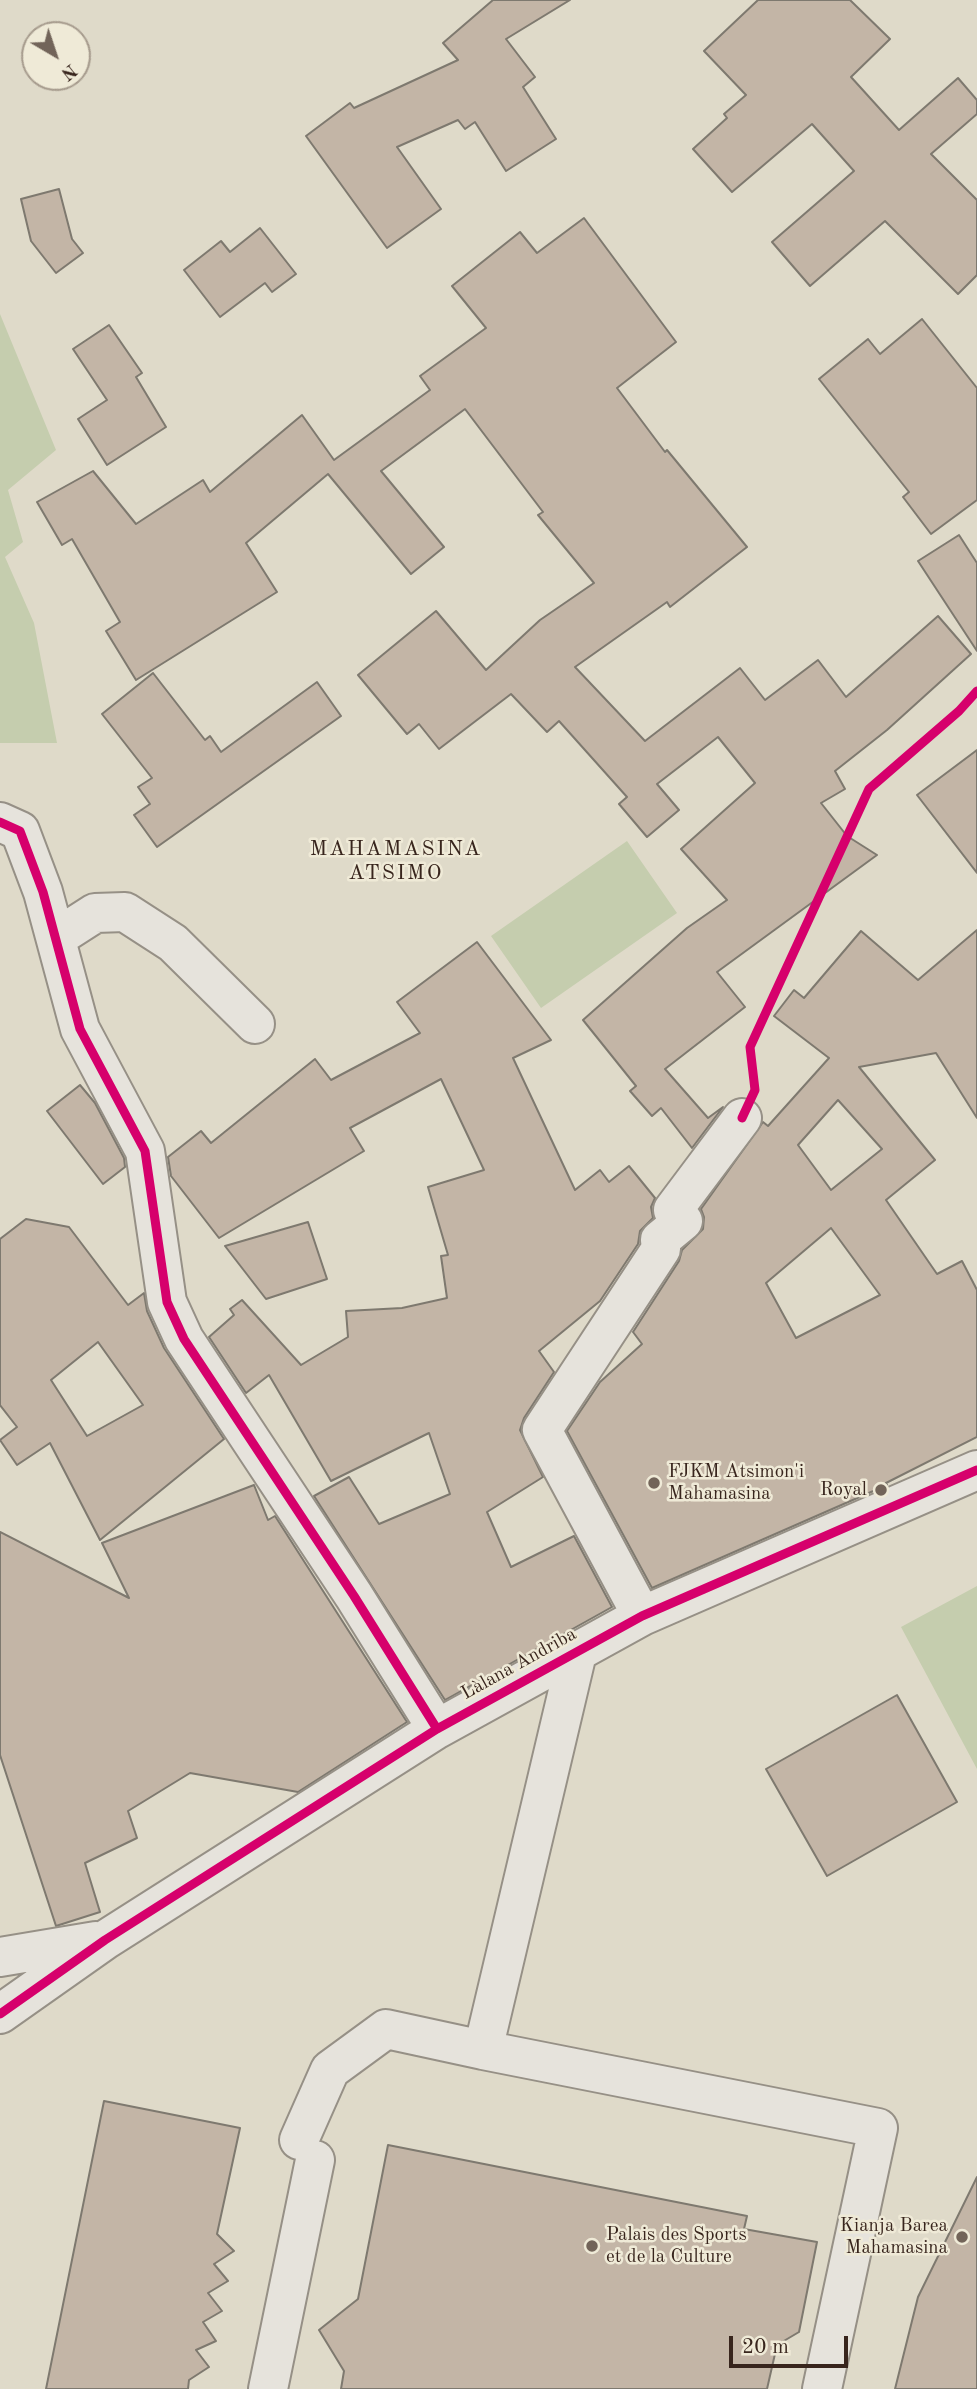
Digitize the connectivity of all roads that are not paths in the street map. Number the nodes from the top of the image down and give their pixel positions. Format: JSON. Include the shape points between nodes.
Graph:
{"nodes":[{"id":1,"x":0,"y":822,"type":"edge"},
{"id":2,"x":56,"y":938,"type":"junction"},
{"id":3,"x":255,"y":1024,"type":"dead end"},
{"id":4,"x":742,"y":1118,"type":"dead end"},
{"id":5,"x":977,"y":1469,"type":"edge"},
{"id":6,"x":642,"y":1616,"type":"junction"},
{"id":7,"x":577,"y":1653,"type":"junction"},
{"id":8,"x":437,"y":1729,"type":"junction"},
{"id":9,"x":105,"y":1940,"type":"junction"},
{"id":10,"x":0,"y":1957,"type":"edge"},
{"id":11,"x":0,"y":2014,"type":"edge"},
{"id":12,"x":484,"y":2049,"type":"junction"},
{"id":13,"x":268,"y":2389,"type":"edge"},
{"id":14,"x":821,"y":2389,"type":"edge"}],
"edges":[{"from":1,"to":2,"type":"street","via":[[20,831]]},
{"from":2,"to":3,"type":"street","via":[[95,913],[125,912],[173,943]]},
{"from":2,"to":8,"type":"street","via":[[80,1029],[145,1151],[167,1302],[184,1339]]},
{"from":4,"to":6,"type":"street","via":[[673,1210],[683,1222],[660,1240],[661,1249],[542,1430]]},
{"from":5,"to":6,"type":"street","name":"Làlana Andriba"},
{"from":6,"to":7,"type":"street","name":"Làlana Andriba"},
{"from":7,"to":8,"type":"street","name":"Làlana Andriba"},
{"from":7,"to":12,"type":"street"},
{"from":8,"to":9,"type":"street","name":"Làlana Andriba"},
{"from":9,"to":10,"type":"street"},
{"from":9,"to":11,"type":"street","name":"Làlana Andriba"},
{"from":12,"to":13,"type":"street","via":[[386,2029],[330,2070],[307,2150]]},
{"from":12,"to":14,"type":"street","via":[[878,2128]]}]}
